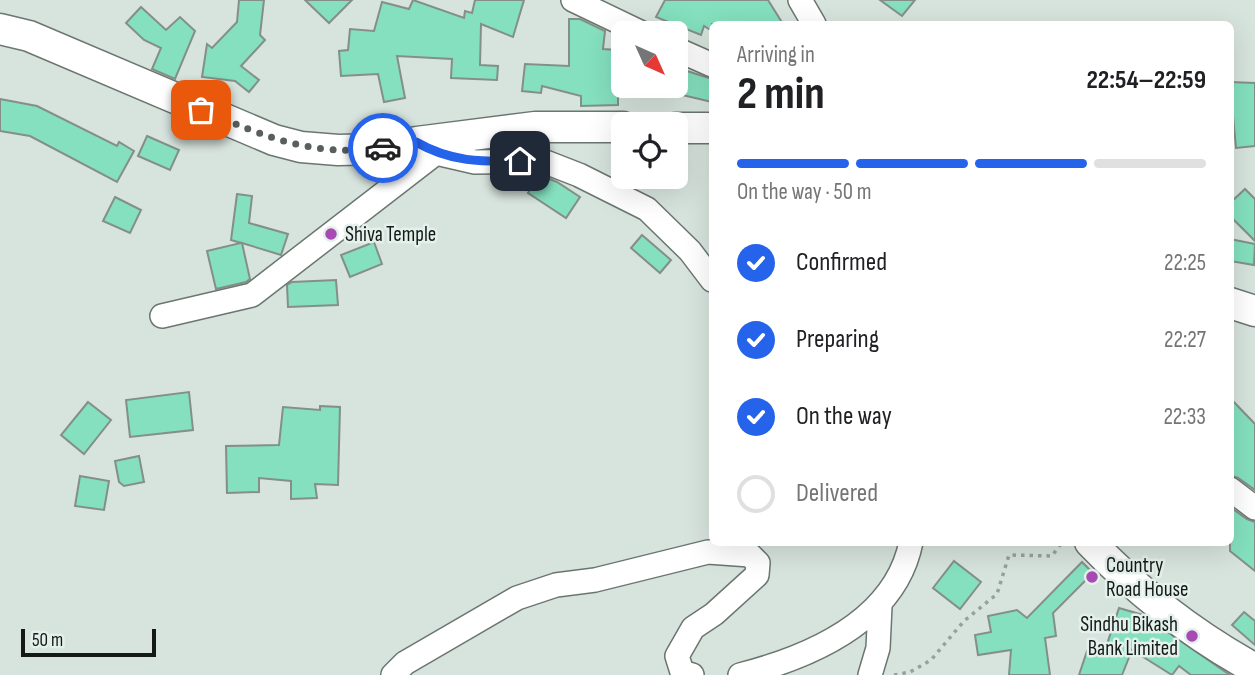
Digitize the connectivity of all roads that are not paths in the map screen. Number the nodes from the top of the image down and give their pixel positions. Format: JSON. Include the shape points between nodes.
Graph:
{"nodes":[{"id":1,"x":573,"y":0,"type":"edge"},
{"id":2,"x":800,"y":0,"type":"edge"},
{"id":3,"x":617,"y":21,"type":"edge"},
{"id":4,"x":812,"y":21,"type":"edge"},
{"id":5,"x":0,"y":29,"type":"edge"},
{"id":6,"x":688,"y":54,"type":"edge"},
{"id":7,"x":709,"y":64,"type":"edge"},
{"id":8,"x":611,"y":127,"type":"edge"},
{"id":9,"x":688,"y":128,"type":"edge"},
{"id":10,"x":709,"y":128,"type":"edge"},
{"id":11,"x":426,"y":147,"type":"junction"},
{"id":12,"x":709,"y":276,"type":"edge"},
{"id":13,"x":1234,"y":304,"type":"edge"},
{"id":14,"x":1255,"y":311,"type":"edge"},
{"id":15,"x":162,"y":316,"type":"dead end"},
{"id":16,"x":1234,"y":492,"type":"edge"},
{"id":17,"x":1255,"y":508,"type":"edge"},
{"id":18,"x":910,"y":546,"type":"edge"},
{"id":19,"x":1094,"y":546,"type":"edge"},
{"id":20,"x":880,"y":606,"type":"junction"},
{"id":21,"x":1255,"y":669,"type":"edge"},
{"id":22,"x":393,"y":675,"type":"edge"},
{"id":23,"x":692,"y":675,"type":"edge"},
{"id":24,"x":740,"y":675,"type":"edge"},
{"id":25,"x":870,"y":675,"type":"edge"}],
"edges":[{"from":1,"to":3,"type":"street"},
{"from":2,"to":4,"type":"street"},
{"from":5,"to":11,"type":"main road","via":[[29,36],[274,140],[338,150]]},
{"from":6,"to":7,"type":"street"},
{"from":8,"to":11,"type":"main road","via":[[535,127]]},
{"from":9,"to":10,"type":"main road"},
{"from":11,"to":12,"type":"street","via":[[475,162],[543,161],[579,175],[647,209]]},
{"from":11,"to":15,"type":"street","via":[[252,295]]},
{"from":13,"to":14,"type":"main road"},
{"from":16,"to":17,"type":"street"},
{"from":18,"to":20,"type":"street"},
{"from":19,"to":21,"type":"main road","via":[[1145,593]]},
{"from":20,"to":24,"type":"street","via":[[830,642],[782,664]]},
{"from":20,"to":25,"type":"street","via":[[878,648]]},
{"from":22,"to":23,"type":"street","via":[[456,632],[517,598],[546,588],[708,552],[750,555],[758,563],[757,575],[693,628],[677,656],[682,672]]}]}
